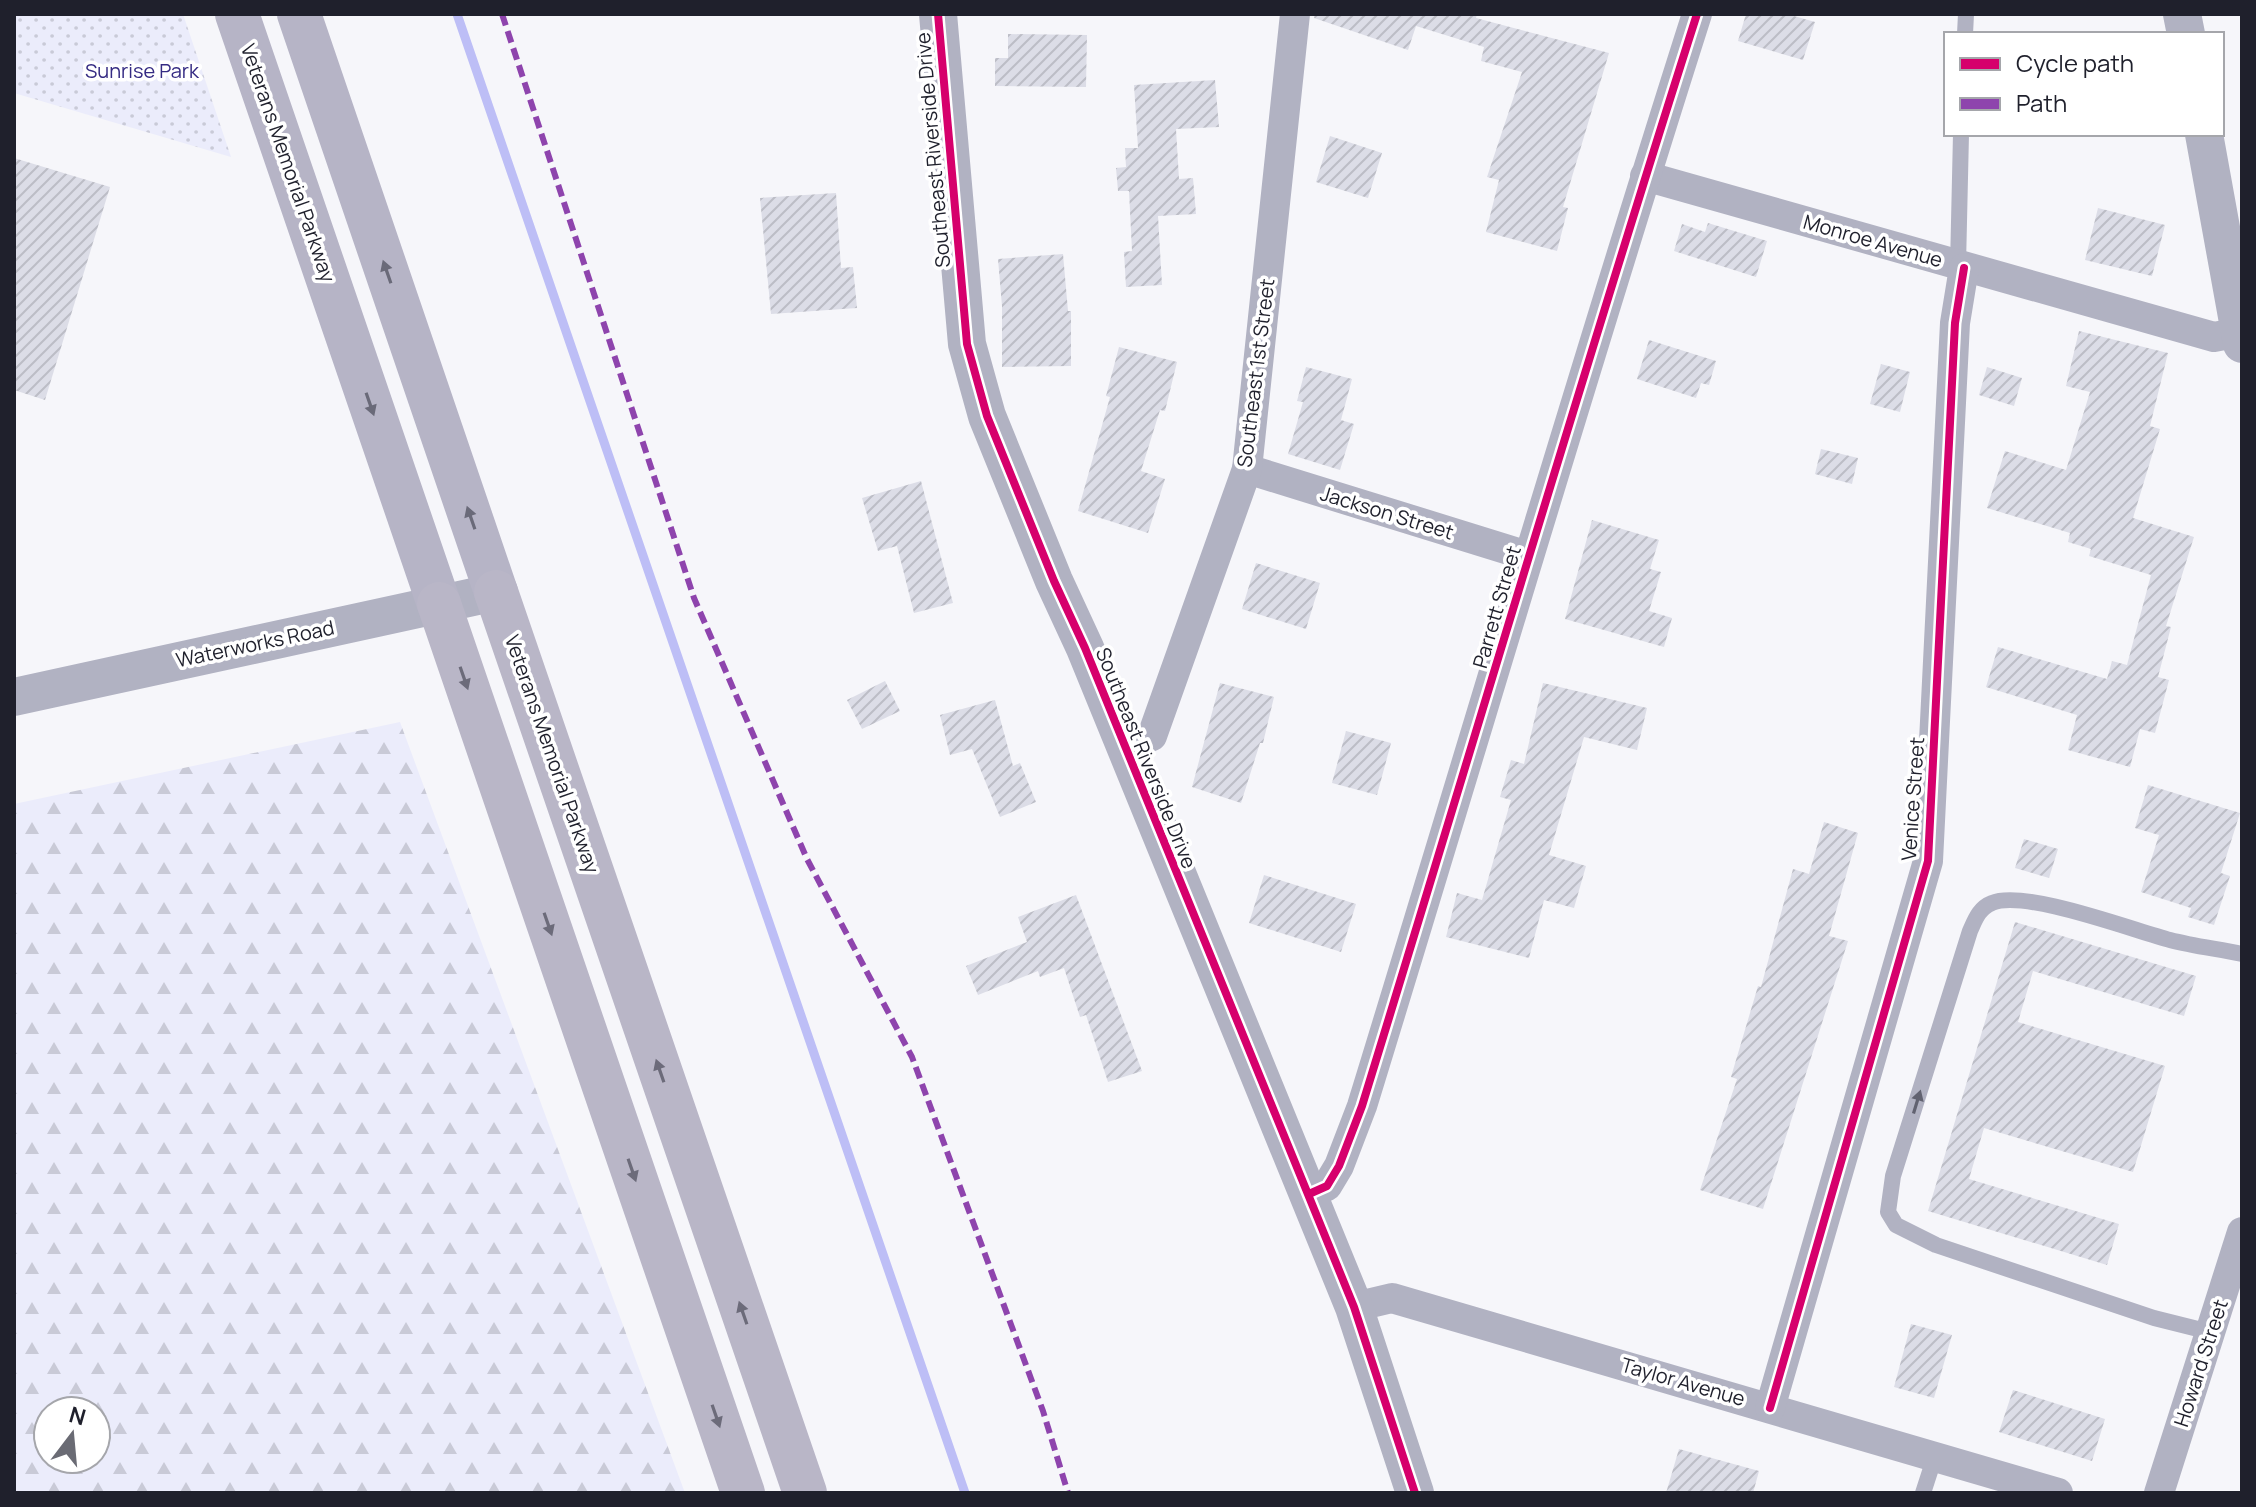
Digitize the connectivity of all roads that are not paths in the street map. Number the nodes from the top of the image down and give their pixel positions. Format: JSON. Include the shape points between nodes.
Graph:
{"nodes":[{"id":1,"x":237,"y":14,"type":"edge"},
{"id":2,"x":299,"y":14,"type":"edge"},
{"id":3,"x":938,"y":14,"type":"edge"},
{"id":4,"x":1295,"y":14,"type":"edge"},
{"id":5,"x":1697,"y":14,"type":"edge"},
{"id":6,"x":1961,"y":136,"type":"edge"},
{"id":7,"x":2204,"y":136,"type":"edge"},
{"id":8,"x":1645,"y":176,"type":"junction"},
{"id":9,"x":1961,"y":267,"type":"junction"},
{"id":10,"x":2241,"y":338,"type":"edge"},
{"id":11,"x":1247,"y":469,"type":"junction"},
{"id":12,"x":1528,"y":556,"type":"junction"},
{"id":13,"x":496,"y":592,"type":"junction"},
{"id":14,"x":439,"y":604,"type":"junction"},
{"id":15,"x":14,"y":697,"type":"edge"},
{"id":16,"x":1125,"y":748,"type":"junction"},
{"id":17,"x":2242,"y":954,"type":"edge"},
{"id":18,"x":1309,"y":1194,"type":"junction"},
{"id":19,"x":2242,"y":1232,"type":"edge"},
{"id":20,"x":1354,"y":1307,"type":"junction"},
{"id":21,"x":2210,"y":1332,"type":"junction"},
{"id":22,"x":1770,"y":1408,"type":"junction"},
{"id":23,"x":1935,"y":1456,"type":"junction"},
{"id":24,"x":743,"y":1493,"type":"edge"},
{"id":25,"x":805,"y":1493,"type":"edge"},
{"id":26,"x":1415,"y":1493,"type":"edge"},
{"id":27,"x":1923,"y":1493,"type":"edge"},
{"id":28,"x":2058,"y":1493,"type":"edge"},
{"id":29,"x":2159,"y":1493,"type":"edge"}],
"edges":[{"from":1,"to":14,"type":"highway","name":"Veterans Memorial Parkway","one_way":true},
{"from":13,"to":2,"type":"highway","name":"Veterans Memorial Parkway","one_way":true},
{"from":3,"to":16,"type":"street","name":"Southeast Riverside Drive","via":[[959,275],[976,384]]},
{"from":4,"to":11,"type":"street","name":"Southeast 1st Street"},
{"from":5,"to":8,"type":"street","name":"Parrett Street"},
{"from":6,"to":9,"type":"lane"},
{"from":7,"to":10,"type":"street"},
{"from":8,"to":9,"type":"street","name":"Monroe Avenue"},
{"from":8,"to":12,"type":"street","name":"Parrett Street"},
{"from":9,"to":10,"type":"street","name":"Monroe Avenue","via":[[2214,337]]},
{"from":9,"to":22,"type":"street","name":"Venice Street","via":[[1928,861]]},
{"from":11,"to":12,"type":"street","name":"Jackson Street"},
{"from":11,"to":16,"type":"street","name":"Southeast 1st Street","via":[[1152,736]]},
{"from":12,"to":18,"type":"street","name":"Parrett Street","via":[[1362,1106],[1327,1186]]},
{"from":13,"to":14,"type":"street","name":"Waterworks Road"},
{"from":25,"to":13,"type":"highway","name":"Veterans Memorial Parkway","one_way":true},
{"from":14,"to":15,"type":"street","name":"Waterworks Road"},
{"from":14,"to":24,"type":"highway","name":"Veterans Memorial Parkway","one_way":true},
{"from":16,"to":18,"type":"street","name":"Southeast Riverside Drive"},
{"from":21,"to":17,"type":"lane","one_way":true,"via":[[1936,1245],[1896,1225],[1888,1212],[1893,1176],[1970,931],[1991,903],[2013,899],[2050,906],[2172,941]]},
{"from":18,"to":20,"type":"street","name":"Southeast Riverside Drive"},
{"from":19,"to":21,"type":"street","name":"Howard Street"},
{"from":20,"to":22,"type":"street","name":"Taylor Avenue","via":[[1392,1298]]},
{"from":20,"to":26,"type":"street","name":"Southeast Riverside Drive"},
{"from":21,"to":29,"type":"street","name":"Howard Street"},
{"from":22,"to":23,"type":"street","name":"Taylor Avenue"},
{"from":23,"to":27,"type":"lane"},
{"from":23,"to":28,"type":"street","name":"Taylor Avenue"}]}
